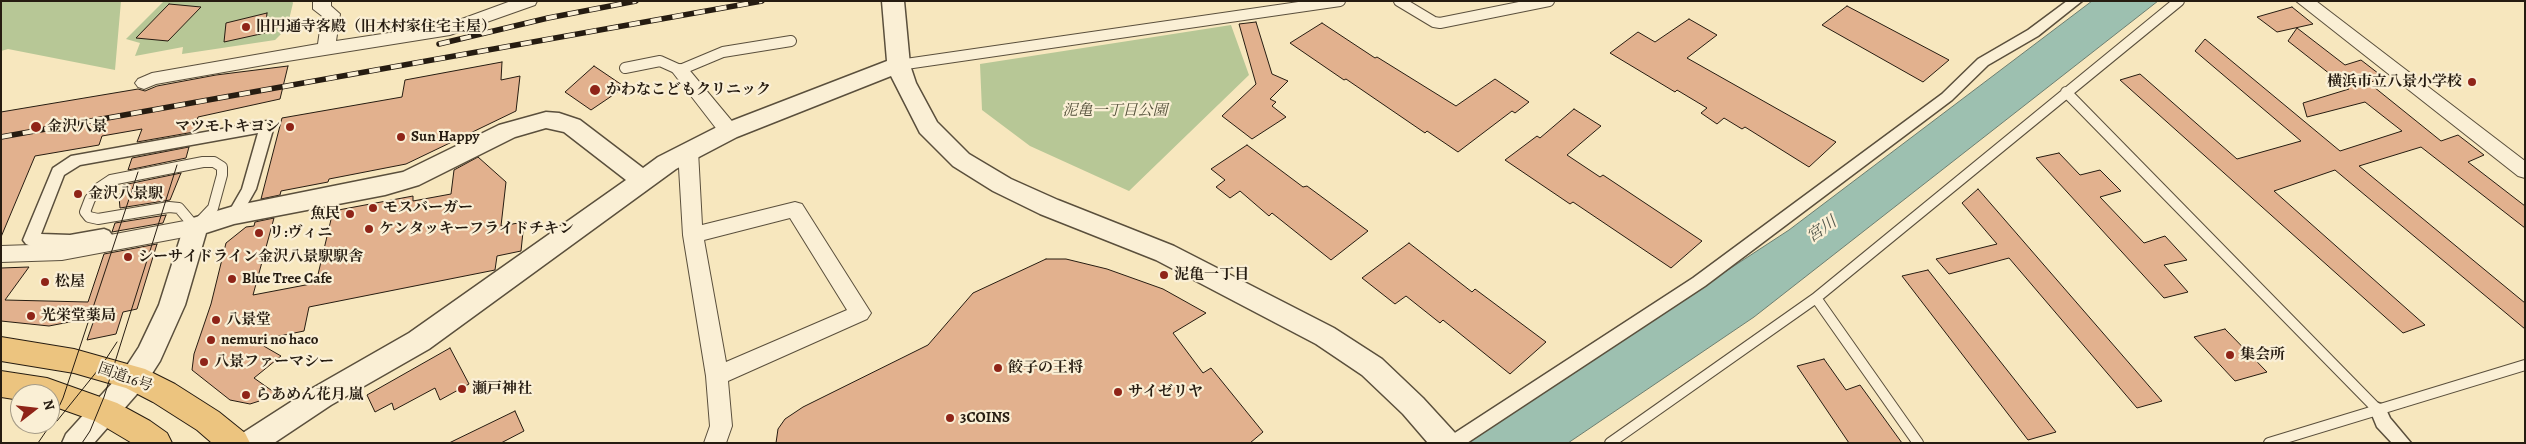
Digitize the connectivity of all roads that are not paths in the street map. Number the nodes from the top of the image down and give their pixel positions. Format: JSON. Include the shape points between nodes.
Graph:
{"nodes":[{"id":1,"x":322,"y":1,"type":"edge"},
{"id":2,"x":529,"y":1,"type":"edge"},
{"id":3,"x":893,"y":1,"type":"edge"},
{"id":4,"x":1340,"y":1,"type":"edge"},
{"id":5,"x":1399,"y":1,"type":"edge"},
{"id":6,"x":1549,"y":1,"type":"edge"},
{"id":7,"x":2076,"y":1,"type":"edge"},
{"id":8,"x":2179,"y":1,"type":"edge"},
{"id":9,"x":2304,"y":1,"type":"edge"},
{"id":10,"x":791,"y":41,"type":"dead end"},
{"id":11,"x":326,"y":49,"type":"junction"},
{"id":12,"x":899,"y":65,"type":"junction"},
{"id":13,"x":624,"y":68,"type":"dead end"},
{"id":14,"x":680,"y":70,"type":"junction"},
{"id":15,"x":144,"y":83,"type":"dead end"},
{"id":16,"x":2066,"y":92,"type":"junction"},
{"id":17,"x":729,"y":131,"type":"junction"},
{"id":18,"x":688,"y":151,"type":"junction"},
{"id":19,"x":2525,"y":171,"type":"edge"},
{"id":20,"x":642,"y":180,"type":"junction"},
{"id":21,"x":234,"y":215,"type":"junction"},
{"id":22,"x":195,"y":227,"type":"junction"},
{"id":23,"x":104,"y":235,"type":"dead end"},
{"id":24,"x":692,"y":235,"type":"junction"},
{"id":25,"x":1,"y":254,"type":"edge"},
{"id":26,"x":1816,"y":298,"type":"junction"},
{"id":27,"x":1,"y":349,"type":"edge"},
{"id":28,"x":2525,"y":365,"type":"edge"},
{"id":29,"x":717,"y":376,"type":"junction"},
{"id":30,"x":134,"y":378,"type":"junction"},
{"id":31,"x":1,"y":384,"type":"edge"},
{"id":32,"x":2378,"y":410,"type":"junction"},
{"id":33,"x":106,"y":412,"type":"junction"},
{"id":34,"x":76,"y":443,"type":"edge"},
{"id":35,"x":156,"y":443,"type":"edge"},
{"id":36,"x":234,"y":443,"type":"edge"},
{"id":37,"x":251,"y":443,"type":"edge"},
{"id":38,"x":715,"y":443,"type":"edge"},
{"id":39,"x":1446,"y":443,"type":"edge"},
{"id":40,"x":1453,"y":443,"type":"edge"},
{"id":41,"x":1610,"y":443,"type":"edge"},
{"id":42,"x":1918,"y":443,"type":"edge"},
{"id":43,"x":2269,"y":443,"type":"edge"},
{"id":44,"x":2403,"y":443,"type":"edge"}],
"edges":[{"from":1,"to":11,"type":"street","via":[[322,9],[331,14]]},
{"from":2,"to":11,"type":"street","via":[[450,29]]},
{"from":3,"to":12,"type":"street"},
{"from":4,"to":12,"type":"lane"},
{"from":5,"to":6,"type":"lane","via":[[1440,23]]},
{"from":7,"to":40,"type":"street","via":[[2033,33],[1983,62],[1947,97],[1699,282]]},
{"from":8,"to":16,"type":"lane"},
{"from":9,"to":19,"type":"street"},
{"from":10,"to":14,"type":"lane","via":[[723,52]]},
{"from":11,"to":15,"type":"street"},
{"from":12,"to":17,"type":"street"},
{"from":12,"to":39,"type":"street","via":[[928,128],[961,160],[1002,186],[1165,253],[1325,336],[1372,367]]},
{"from":13,"to":14,"type":"lane","via":[[660,61]]},
{"from":14,"to":17,"type":"street"},
{"from":16,"to":26,"type":"lane"},
{"from":16,"to":32,"type":"lane"},
{"from":17,"to":18,"type":"street"},
{"from":18,"to":20,"type":"street"},
{"from":18,"to":24,"type":"street"},
{"from":20,"to":21,"type":"street","via":[[572,126],[546,120],[507,132],[410,179]]},
{"from":20,"to":37,"type":"street","via":[[419,341],[321,397]]},
{"from":21,"to":22,"type":"street"},
{"from":21,"to":23,"type":"street","via":[[250,189],[267,126],[76,160],[58,172],[31,240],[70,241]]},
{"from":22,"to":22,"type":"lane","via":[[179,208],[98,219],[89,217],[86,212],[90,199],[111,180],[214,162],[222,167],[222,175],[213,208]]},
{"from":22,"to":25,"type":"street","via":[[62,252]]},
{"from":22,"to":30,"type":"street","via":[[172,306],[154,346]]},
{"from":24,"to":29,"type":"street"},
{"from":24,"to":29,"type":"street","via":[[795,209],[860,313]]},
{"from":26,"to":41,"type":"lane"},
{"from":26,"to":42,"type":"lane"},
{"from":27,"to":30,"type":"highway","name":"国道16号","via":[[74,362]]},
{"from":28,"to":32,"type":"lane"},
{"from":29,"to":38,"type":"street","via":[[721,426]]},
{"from":30,"to":33,"type":"street"},
{"from":30,"to":36,"type":"highway","name":"国道16号","via":[[208,421]]},
{"from":31,"to":33,"type":"highway","via":[[47,391]]},
{"from":32,"to":43,"type":"lane"},
{"from":32,"to":44,"type":"street","via":[[2383,422]]},
{"from":33,"to":34,"type":"street"},
{"from":33,"to":35,"type":"highway"}]}
